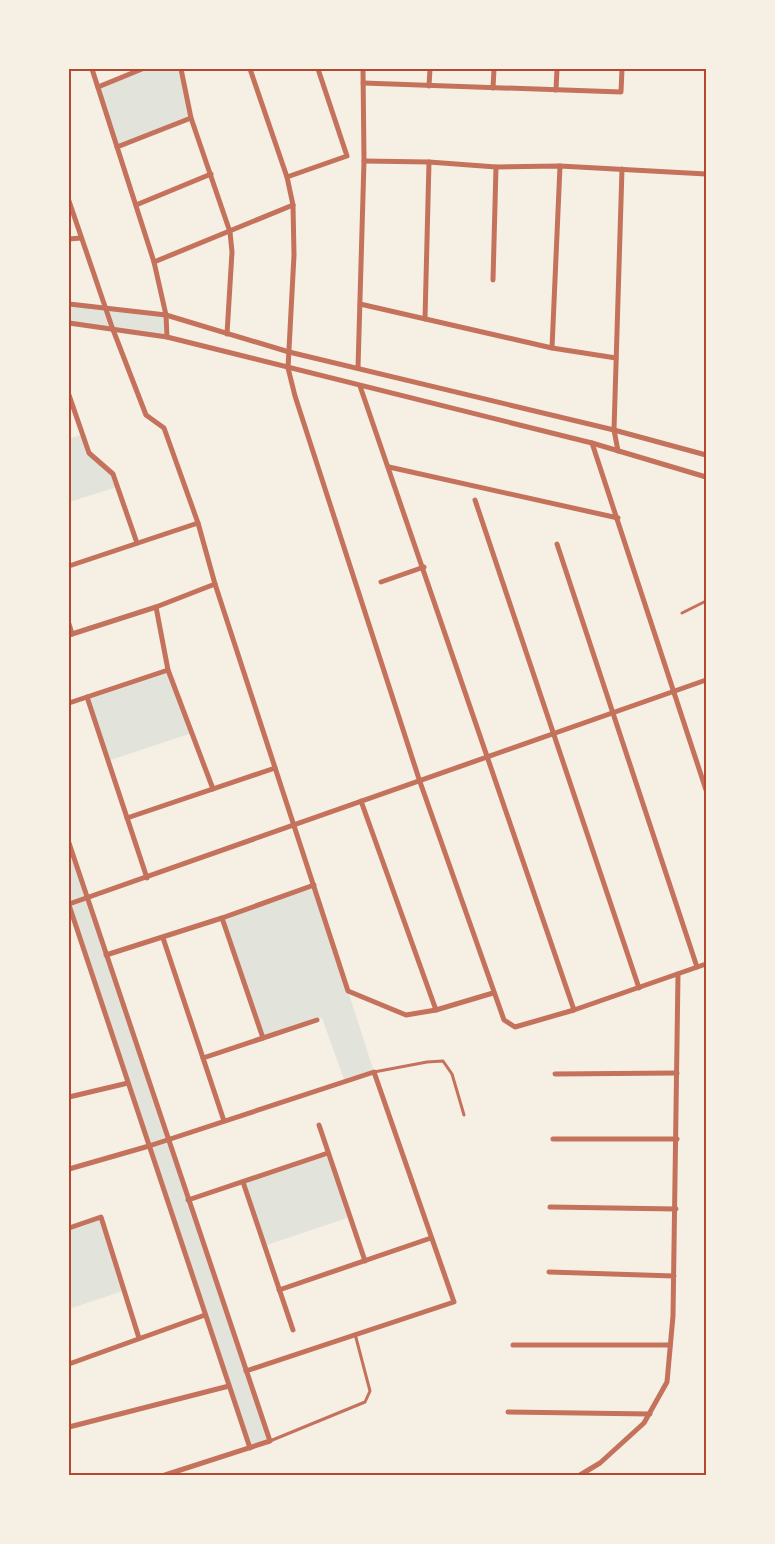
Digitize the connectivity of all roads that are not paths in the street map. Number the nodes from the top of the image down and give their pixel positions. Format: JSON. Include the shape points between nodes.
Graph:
{"nodes":[{"id":1,"x":92,"y":69,"type":"edge"},
{"id":2,"x":142,"y":69,"type":"edge"},
{"id":3,"x":181,"y":69,"type":"edge"},
{"id":4,"x":250,"y":69,"type":"edge"},
{"id":5,"x":318,"y":69,"type":"edge"},
{"id":6,"x":363,"y":69,"type":"edge"},
{"id":7,"x":430,"y":69,"type":"edge"},
{"id":8,"x":494,"y":69,"type":"edge"},
{"id":9,"x":557,"y":69,"type":"edge"},
{"id":10,"x":622,"y":69,"type":"edge"},
{"id":11,"x":363,"y":83,"type":"junction"},
{"id":12,"x":98,"y":86,"type":"junction"},
{"id":13,"x":429,"y":86,"type":"junction"},
{"id":14,"x":493,"y":88,"type":"junction"},
{"id":15,"x":556,"y":90,"type":"junction"},
{"id":16,"x":191,"y":118,"type":"junction"},
{"id":17,"x":117,"y":147,"type":"junction"},
{"id":18,"x":364,"y":161,"type":"junction"},
{"id":19,"x":429,"y":162,"type":"junction"},
{"id":20,"x":560,"y":166,"type":"junction"},
{"id":21,"x":496,"y":168,"type":"junction"},
{"id":22,"x":622,"y":169,"type":"junction"},
{"id":23,"x":211,"y":174,"type":"junction"},
{"id":24,"x":706,"y":174,"type":"edge"},
{"id":25,"x":286,"y":177,"type":"junction"},
{"id":26,"x":69,"y":201,"type":"edge"},
{"id":27,"x":136,"y":205,"type":"junction"},
{"id":28,"x":293,"y":205,"type":"junction"},
{"id":29,"x":230,"y":232,"type":"junction"},
{"id":30,"x":81,"y":238,"type":"junction"},
{"id":31,"x":69,"y":239,"type":"edge"},
{"id":32,"x":154,"y":262,"type":"junction"},
{"id":33,"x":493,"y":280,"type":"dead end"},
{"id":34,"x":69,"y":304,"type":"edge"},
{"id":35,"x":360,"y":304,"type":"junction"},
{"id":36,"x":104,"y":306,"type":"junction"},
{"id":37,"x":166,"y":315,"type":"junction"},
{"id":38,"x":425,"y":319,"type":"junction"},
{"id":39,"x":69,"y":323,"type":"edge"},
{"id":40,"x":112,"y":327,"type":"junction"},
{"id":41,"x":227,"y":334,"type":"junction"},
{"id":42,"x":167,"y":337,"type":"junction"},
{"id":43,"x":552,"y":348,"type":"junction"},
{"id":44,"x":289,"y":352,"type":"junction"},
{"id":45,"x":616,"y":358,"type":"junction"},
{"id":46,"x":288,"y":368,"type":"junction"},
{"id":47,"x":358,"y":368,"type":"junction"},
{"id":48,"x":360,"y":386,"type":"junction"},
{"id":49,"x":69,"y":395,"type":"edge"},
{"id":50,"x":614,"y":430,"type":"junction"},
{"id":51,"x":592,"y":443,"type":"junction"},
{"id":52,"x":618,"y":451,"type":"junction"},
{"id":53,"x":706,"y":456,"type":"edge"},
{"id":54,"x":389,"y":467,"type":"junction"},
{"id":55,"x":706,"y":477,"type":"edge"},
{"id":56,"x":475,"y":500,"type":"dead end"},
{"id":57,"x":618,"y":518,"type":"junction"},
{"id":58,"x":198,"y":522,"type":"junction"},
{"id":59,"x":137,"y":543,"type":"junction"},
{"id":60,"x":557,"y":544,"type":"dead end"},
{"id":61,"x":69,"y":566,"type":"edge"},
{"id":62,"x":424,"y":567,"type":"junction"},
{"id":63,"x":381,"y":582,"type":"dead end"},
{"id":64,"x":215,"y":584,"type":"junction"},
{"id":65,"x":706,"y":601,"type":"edge"},
{"id":66,"x":156,"y":607,"type":"junction"},
{"id":67,"x":682,"y":613,"type":"dead end"},
{"id":68,"x":69,"y":624,"type":"edge"},
{"id":69,"x":70,"y":635,"type":"edge"},
{"id":70,"x":168,"y":670,"type":"junction"},
{"id":71,"x":706,"y":680,"type":"edge"},
{"id":72,"x":672,"y":690,"type":"junction"},
{"id":73,"x":87,"y":697,"type":"junction"},
{"id":74,"x":69,"y":703,"type":"edge"},
{"id":75,"x":612,"y":712,"type":"junction"},
{"id":76,"x":552,"y":732,"type":"junction"},
{"id":77,"x":486,"y":756,"type":"junction"},
{"id":78,"x":275,"y":768,"type":"junction"},
{"id":79,"x":419,"y":779,"type":"junction"},
{"id":80,"x":213,"y":789,"type":"junction"},
{"id":81,"x":706,"y":790,"type":"edge"},
{"id":82,"x":362,"y":801,"type":"junction"},
{"id":83,"x":127,"y":818,"type":"junction"},
{"id":84,"x":294,"y":825,"type":"junction"},
{"id":85,"x":69,"y":844,"type":"edge"},
{"id":86,"x":147,"y":878,"type":"junction"},
{"id":87,"x":314,"y":885,"type":"junction"},
{"id":88,"x":86,"y":898,"type":"junction"},
{"id":89,"x":69,"y":905,"type":"edge"},
{"id":90,"x":222,"y":918,"type":"junction"},
{"id":91,"x":163,"y":938,"type":"junction"},
{"id":92,"x":106,"y":955,"type":"junction"},
{"id":93,"x":706,"y":964,"type":"edge"},
{"id":94,"x":697,"y":967,"type":"junction"},
{"id":95,"x":678,"y":974,"type":"junction"},
{"id":96,"x":639,"y":988,"type":"junction"},
{"id":97,"x":493,"y":993,"type":"junction"},
{"id":98,"x":436,"y":1010,"type":"junction"},
{"id":99,"x":574,"y":1010,"type":"junction"},
{"id":100,"x":317,"y":1020,"type":"dead end"},
{"id":101,"x":263,"y":1038,"type":"junction"},
{"id":102,"x":203,"y":1058,"type":"junction"},
{"id":103,"x":374,"y":1072,"type":"junction"},
{"id":104,"x":677,"y":1073,"type":"junction"},
{"id":105,"x":555,"y":1074,"type":"dead end"},
{"id":106,"x":128,"y":1083,"type":"junction"},
{"id":107,"x":69,"y":1097,"type":"edge"},
{"id":108,"x":464,"y":1115,"type":"dead end"},
{"id":109,"x":224,"y":1121,"type":"junction"},
{"id":110,"x":319,"y":1125,"type":"dead end"},
{"id":111,"x":168,"y":1139,"type":"junction"},
{"id":112,"x":553,"y":1139,"type":"dead end"},
{"id":113,"x":677,"y":1139,"type":"junction"},
{"id":114,"x":149,"y":1146,"type":"junction"},
{"id":115,"x":328,"y":1153,"type":"junction"},
{"id":116,"x":69,"y":1169,"type":"edge"},
{"id":117,"x":243,"y":1182,"type":"junction"},
{"id":118,"x":188,"y":1200,"type":"junction"},
{"id":119,"x":550,"y":1206,"type":"dead end"},
{"id":120,"x":676,"y":1209,"type":"junction"},
{"id":121,"x":69,"y":1228,"type":"edge"},
{"id":122,"x":431,"y":1238,"type":"junction"},
{"id":123,"x":365,"y":1261,"type":"junction"},
{"id":124,"x":549,"y":1272,"type":"dead end"},
{"id":125,"x":674,"y":1276,"type":"junction"},
{"id":126,"x":279,"y":1290,"type":"junction"},
{"id":127,"x":205,"y":1315,"type":"junction"},
{"id":128,"x":293,"y":1330,"type":"dead end"},
{"id":129,"x":355,"y":1334,"type":"junction"},
{"id":130,"x":139,"y":1338,"type":"junction"},
{"id":131,"x":513,"y":1345,"type":"dead end"},
{"id":132,"x":670,"y":1345,"type":"junction"},
{"id":133,"x":69,"y":1364,"type":"edge"},
{"id":134,"x":246,"y":1371,"type":"junction"},
{"id":135,"x":229,"y":1386,"type":"junction"},
{"id":136,"x":508,"y":1412,"type":"dead end"},
{"id":137,"x":650,"y":1414,"type":"junction"},
{"id":138,"x":69,"y":1427,"type":"edge"},
{"id":139,"x":270,"y":1441,"type":"junction"},
{"id":140,"x":250,"y":1448,"type":"junction"},
{"id":141,"x":165,"y":1475,"type":"edge"},
{"id":142,"x":580,"y":1475,"type":"edge"}],
"edges":[{"from":1,"to":12,"type":"street"},
{"from":2,"to":12,"type":"street"},
{"from":3,"to":16,"type":"street"},
{"from":4,"to":25,"type":"street"},
{"from":5,"to":25,"type":"street","via":[[347,156]]},
{"from":6,"to":11,"type":"street"},
{"from":7,"to":13,"type":"street"},
{"from":8,"to":14,"type":"street"},
{"from":9,"to":15,"type":"street"},
{"from":10,"to":15,"type":"street","via":[[621,92]]},
{"from":11,"to":13,"type":"street"},
{"from":11,"to":18,"type":"street"},
{"from":12,"to":17,"type":"street"},
{"from":13,"to":14,"type":"street"},
{"from":14,"to":15,"type":"street"},
{"from":16,"to":17,"type":"street"},
{"from":16,"to":23,"type":"street"},
{"from":17,"to":27,"type":"street"},
{"from":18,"to":19,"type":"street"},
{"from":18,"to":35,"type":"street"},
{"from":19,"to":21,"type":"street"},
{"from":19,"to":38,"type":"street"},
{"from":20,"to":21,"type":"street"},
{"from":20,"to":22,"type":"street"},
{"from":20,"to":43,"type":"street"},
{"from":21,"to":33,"type":"street"},
{"from":22,"to":24,"type":"street"},
{"from":22,"to":45,"type":"street"},
{"from":23,"to":27,"type":"street"},
{"from":23,"to":29,"type":"street"},
{"from":25,"to":28,"type":"street"},
{"from":26,"to":30,"type":"street"},
{"from":27,"to":32,"type":"street"},
{"from":28,"to":29,"type":"street"},
{"from":28,"to":44,"type":"street"},
{"from":29,"to":32,"type":"street"},
{"from":29,"to":41,"type":"street","via":[[232,252]]},
{"from":30,"to":31,"type":"street"},
{"from":30,"to":36,"type":"street"},
{"from":32,"to":37,"type":"street"},
{"from":34,"to":36,"type":"street"},
{"from":35,"to":38,"type":"street"},
{"from":35,"to":47,"type":"street"},
{"from":36,"to":37,"type":"street"},
{"from":36,"to":40,"type":"street"},
{"from":37,"to":41,"type":"street"},
{"from":37,"to":42,"type":"street"},
{"from":38,"to":43,"type":"street"},
{"from":39,"to":40,"type":"street"},
{"from":40,"to":42,"type":"street"},
{"from":40,"to":58,"type":"street","via":[[146,415],[164,428]]},
{"from":41,"to":44,"type":"street"},
{"from":42,"to":46,"type":"street"},
{"from":43,"to":45,"type":"street"},
{"from":44,"to":46,"type":"street"},
{"from":44,"to":47,"type":"street"},
{"from":45,"to":50,"type":"street"},
{"from":46,"to":48,"type":"street"},
{"from":46,"to":79,"type":"street"},
{"from":47,"to":50,"type":"street"},
{"from":48,"to":51,"type":"street"},
{"from":48,"to":54,"type":"street"},
{"from":49,"to":59,"type":"street","via":[[88,453],[113,474]]},
{"from":50,"to":52,"type":"street"},
{"from":50,"to":53,"type":"street"},
{"from":51,"to":52,"type":"street"},
{"from":51,"to":57,"type":"street"},
{"from":52,"to":55,"type":"street"},
{"from":54,"to":57,"type":"street"},
{"from":54,"to":62,"type":"street"},
{"from":56,"to":76,"type":"street"},
{"from":57,"to":72,"type":"street"},
{"from":58,"to":59,"type":"street"},
{"from":58,"to":64,"type":"street"},
{"from":59,"to":61,"type":"street"},
{"from":60,"to":75,"type":"street"},
{"from":62,"to":63,"type":"street"},
{"from":62,"to":77,"type":"street"},
{"from":64,"to":66,"type":"street"},
{"from":64,"to":78,"type":"street"},
{"from":65,"to":67,"type":"lane"},
{"from":66,"to":69,"type":"street"},
{"from":66,"to":70,"type":"street"},
{"from":68,"to":69,"type":"street"},
{"from":70,"to":73,"type":"street"},
{"from":70,"to":80,"type":"street"},
{"from":71,"to":72,"type":"street"},
{"from":72,"to":75,"type":"street"},
{"from":72,"to":81,"type":"street"},
{"from":73,"to":74,"type":"street"},
{"from":73,"to":83,"type":"street"},
{"from":75,"to":76,"type":"street"},
{"from":75,"to":94,"type":"street"},
{"from":76,"to":77,"type":"street"},
{"from":76,"to":96,"type":"street"},
{"from":77,"to":79,"type":"street"},
{"from":77,"to":99,"type":"street"},
{"from":78,"to":80,"type":"street"},
{"from":78,"to":84,"type":"street"},
{"from":79,"to":82,"type":"street"},
{"from":79,"to":97,"type":"street"},
{"from":80,"to":83,"type":"street"},
{"from":82,"to":84,"type":"street"},
{"from":82,"to":98,"type":"street"},
{"from":83,"to":86,"type":"street"},
{"from":84,"to":86,"type":"street"},
{"from":84,"to":87,"type":"street"},
{"from":85,"to":88,"type":"street"},
{"from":86,"to":88,"type":"street"},
{"from":87,"to":90,"type":"street"},
{"from":87,"to":98,"type":"street","via":[[348,990],[406,1015]]},
{"from":88,"to":89,"type":"street"},
{"from":88,"to":92,"type":"street"},
{"from":89,"to":106,"type":"street"},
{"from":90,"to":91,"type":"street"},
{"from":90,"to":101,"type":"street"},
{"from":91,"to":92,"type":"street"},
{"from":91,"to":102,"type":"street"},
{"from":92,"to":111,"type":"street"},
{"from":93,"to":94,"type":"street"},
{"from":94,"to":95,"type":"street"},
{"from":95,"to":96,"type":"street"},
{"from":95,"to":104,"type":"street"},
{"from":96,"to":99,"type":"street"},
{"from":97,"to":98,"type":"street"},
{"from":97,"to":99,"type":"street","via":[[504,1020],[515,1027]]},
{"from":100,"to":101,"type":"street"},
{"from":101,"to":102,"type":"street"},
{"from":102,"to":109,"type":"street"},
{"from":103,"to":108,"type":"lane","via":[[443,1062],[452,1074]]},
{"from":103,"to":109,"type":"street"},
{"from":103,"to":122,"type":"street"},
{"from":104,"to":105,"type":"street"},
{"from":104,"to":113,"type":"street"},
{"from":106,"to":107,"type":"street"},
{"from":106,"to":114,"type":"street"},
{"from":109,"to":111,"type":"street"},
{"from":110,"to":115,"type":"street"},
{"from":111,"to":114,"type":"street"},
{"from":111,"to":118,"type":"street"},
{"from":112,"to":113,"type":"street"},
{"from":113,"to":120,"type":"street"},
{"from":114,"to":116,"type":"street"},
{"from":114,"to":127,"type":"street"},
{"from":115,"to":117,"type":"street"},
{"from":115,"to":123,"type":"street"},
{"from":117,"to":118,"type":"street"},
{"from":117,"to":126,"type":"street"},
{"from":118,"to":134,"type":"street"},
{"from":119,"to":120,"type":"street"},
{"from":120,"to":125,"type":"street"},
{"from":121,"to":130,"type":"street","via":[[101,1217]]},
{"from":122,"to":123,"type":"street"},
{"from":122,"to":129,"type":"street","via":[[454,1302]]},
{"from":123,"to":126,"type":"street"},
{"from":124,"to":125,"type":"street"},
{"from":125,"to":132,"type":"street"},
{"from":126,"to":128,"type":"street"},
{"from":127,"to":130,"type":"street"},
{"from":127,"to":135,"type":"street"},
{"from":129,"to":134,"type":"street"},
{"from":129,"to":139,"type":"lane","via":[[369,1398],[346,1411]]},
{"from":130,"to":133,"type":"street"},
{"from":131,"to":132,"type":"street"},
{"from":132,"to":137,"type":"street","via":[[667,1382]]},
{"from":134,"to":139,"type":"street"},
{"from":135,"to":138,"type":"street"},
{"from":135,"to":140,"type":"street"},
{"from":136,"to":137,"type":"street"},
{"from":137,"to":142,"type":"street","via":[[644,1424],[600,1463]]},
{"from":139,"to":140,"type":"street"},
{"from":140,"to":141,"type":"street"}]}
